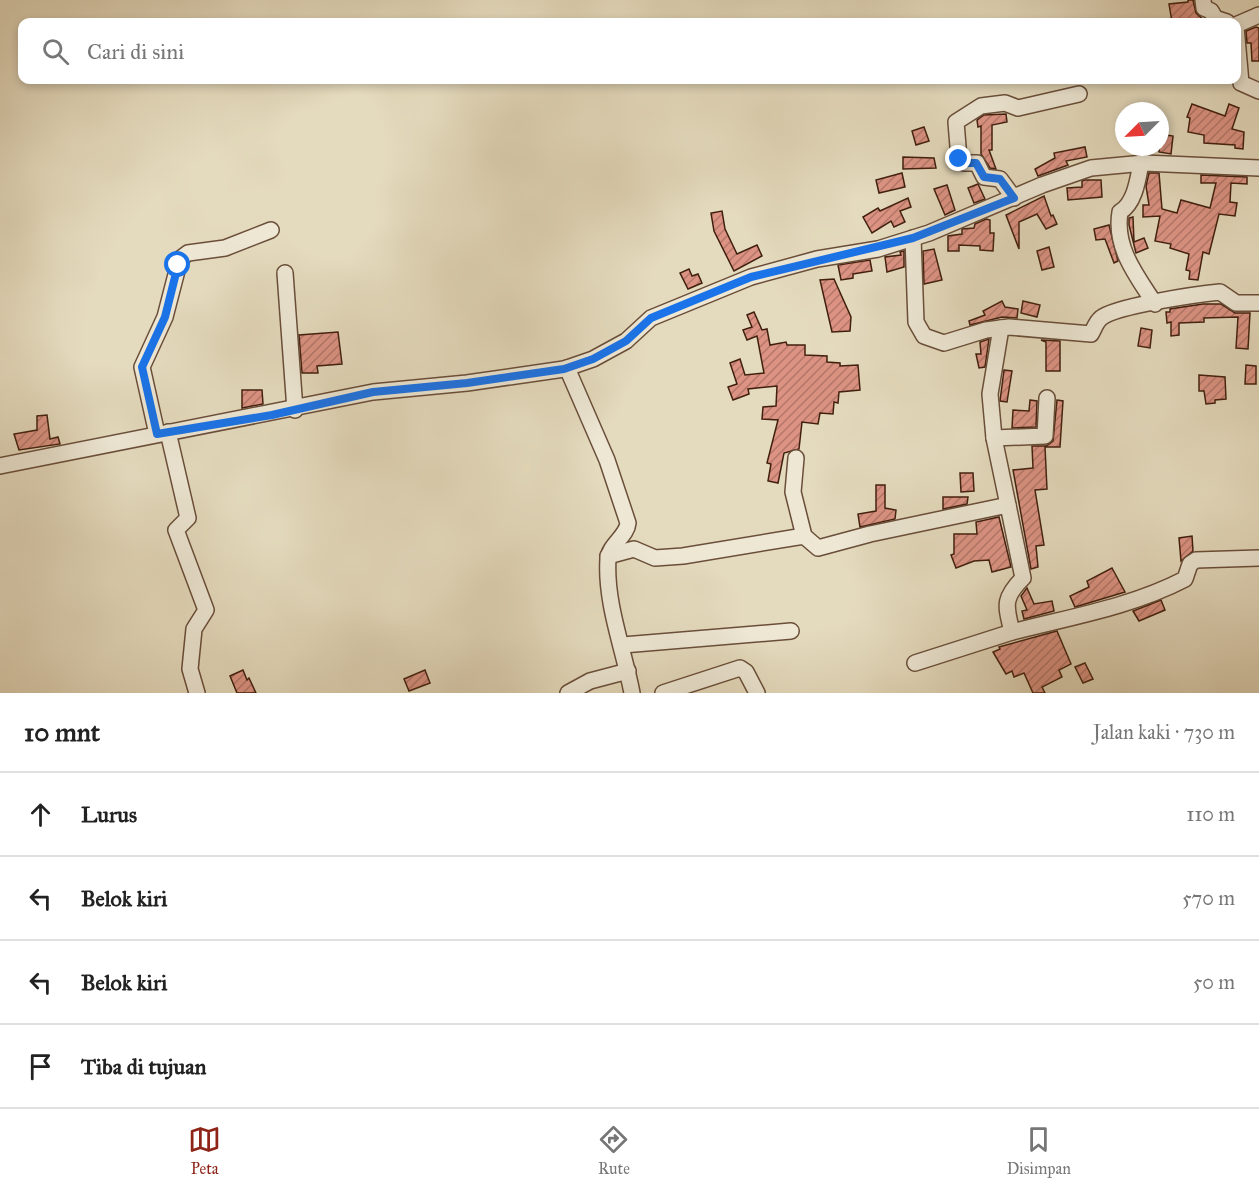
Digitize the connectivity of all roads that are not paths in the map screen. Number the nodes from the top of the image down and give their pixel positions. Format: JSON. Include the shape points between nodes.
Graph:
{"nodes":[{"id":1,"x":1203,"y":0,"type":"edge"},
{"id":2,"x":1259,"y":15,"type":"edge"},
{"id":3,"x":1215,"y":18,"type":"edge"},
{"id":4,"x":1241,"y":24,"type":"edge"},
{"id":5,"x":1241,"y":83,"type":"edge"},
{"id":6,"x":1259,"y":91,"type":"edge"},
{"id":7,"x":1079,"y":94,"type":"dead end"},
{"id":8,"x":1141,"y":163,"type":"junction"},
{"id":9,"x":1259,"y":168,"type":"edge"},
{"id":10,"x":1014,"y":198,"type":"junction"},
{"id":11,"x":271,"y":230,"type":"dead end"},
{"id":12,"x":913,"y":238,"type":"junction"},
{"id":13,"x":285,"y":273,"type":"dead end"},
{"id":14,"x":1259,"y":303,"type":"edge"},
{"id":15,"x":1155,"y":304,"type":"junction"},
{"id":16,"x":1001,"y":328,"type":"junction"},
{"id":17,"x":567,"y":368,"type":"junction"},
{"id":18,"x":1047,"y":398,"type":"dead end"},
{"id":19,"x":294,"y":410,"type":"junction"},
{"id":20,"x":162,"y":433,"type":"junction"},
{"id":21,"x":994,"y":438,"type":"junction"},
{"id":22,"x":796,"y":458,"type":"dead end"},
{"id":23,"x":0,"y":466,"type":"edge"},
{"id":24,"x":1008,"y":506,"type":"junction"},
{"id":25,"x":804,"y":536,"type":"junction"},
{"id":26,"x":608,"y":556,"type":"junction"},
{"id":27,"x":1259,"y":558,"type":"edge"},
{"id":28,"x":791,"y":631,"type":"dead end"},
{"id":29,"x":1012,"y":632,"type":"junction"},
{"id":30,"x":623,"y":645,"type":"junction"},
{"id":31,"x":915,"y":663,"type":"dead end"},
{"id":32,"x":628,"y":671,"type":"junction"},
{"id":33,"x":197,"y":693,"type":"edge"},
{"id":34,"x":568,"y":693,"type":"edge"},
{"id":35,"x":632,"y":693,"type":"edge"},
{"id":36,"x":663,"y":693,"type":"edge"},
{"id":37,"x":757,"y":693,"type":"edge"}],
"edges":[{"from":1,"to":3,"type":"street","via":[[1204,8]]},
{"from":2,"to":4,"type":"street"},
{"from":5,"to":6,"type":"street"},
{"from":7,"to":10,"type":"street","via":[[1018,108],[1005,103],[981,106],[956,122],[959,159],[976,163],[984,177],[1000,179]]},
{"from":8,"to":9,"type":"street"},
{"from":8,"to":10,"type":"street","via":[[1091,168]]},
{"from":8,"to":15,"type":"street","via":[[1137,185],[1120,212],[1120,233],[1127,261]]},
{"from":10,"to":12,"type":"street"},
{"from":11,"to":20,"type":"street","via":[[225,248],[180,259],[165,317],[142,367]]},
{"from":12,"to":16,"type":"street","via":[[918,330],[944,343]]},
{"from":12,"to":17,"type":"street","via":[[751,277],[651,318],[626,341]]},
{"from":13,"to":19,"type":"street"},
{"from":14,"to":15,"type":"street","via":[[1236,303],[1220,292],[1167,298]]},
{"from":15,"to":16,"type":"street","via":[[1102,317],[1091,334]]},
{"from":16,"to":21,"type":"street","via":[[990,387]]},
{"from":17,"to":19,"type":"street","via":[[373,392]]},
{"from":17,"to":26,"type":"street","via":[[607,460],[628,523]]},
{"from":18,"to":21,"type":"street","via":[[1045,436]]},
{"from":19,"to":20,"type":"street"},
{"from":20,"to":23,"type":"street"},
{"from":20,"to":33,"type":"street","via":[[188,518],[176,530],[206,610],[194,629],[190,669]]},
{"from":21,"to":24,"type":"street"},
{"from":22,"to":25,"type":"street","via":[[793,492]]},
{"from":24,"to":25,"type":"street","via":[[818,548]]},
{"from":24,"to":29,"type":"street","via":[[1023,578],[1006,604]]},
{"from":25,"to":26,"type":"street","via":[[683,556],[655,558],[634,549]]},
{"from":26,"to":30,"type":"street","via":[[610,595]]},
{"from":27,"to":29,"type":"street","via":[[1196,560],[1190,564],[1185,579],[1170,587],[1123,604]]},
{"from":28,"to":30,"type":"street"},
{"from":29,"to":31,"type":"street"},
{"from":30,"to":32,"type":"street"},
{"from":32,"to":34,"type":"street","via":[[590,681]]},
{"from":32,"to":35,"type":"street"},
{"from":36,"to":37,"type":"street","via":[[740,668]]}]}
